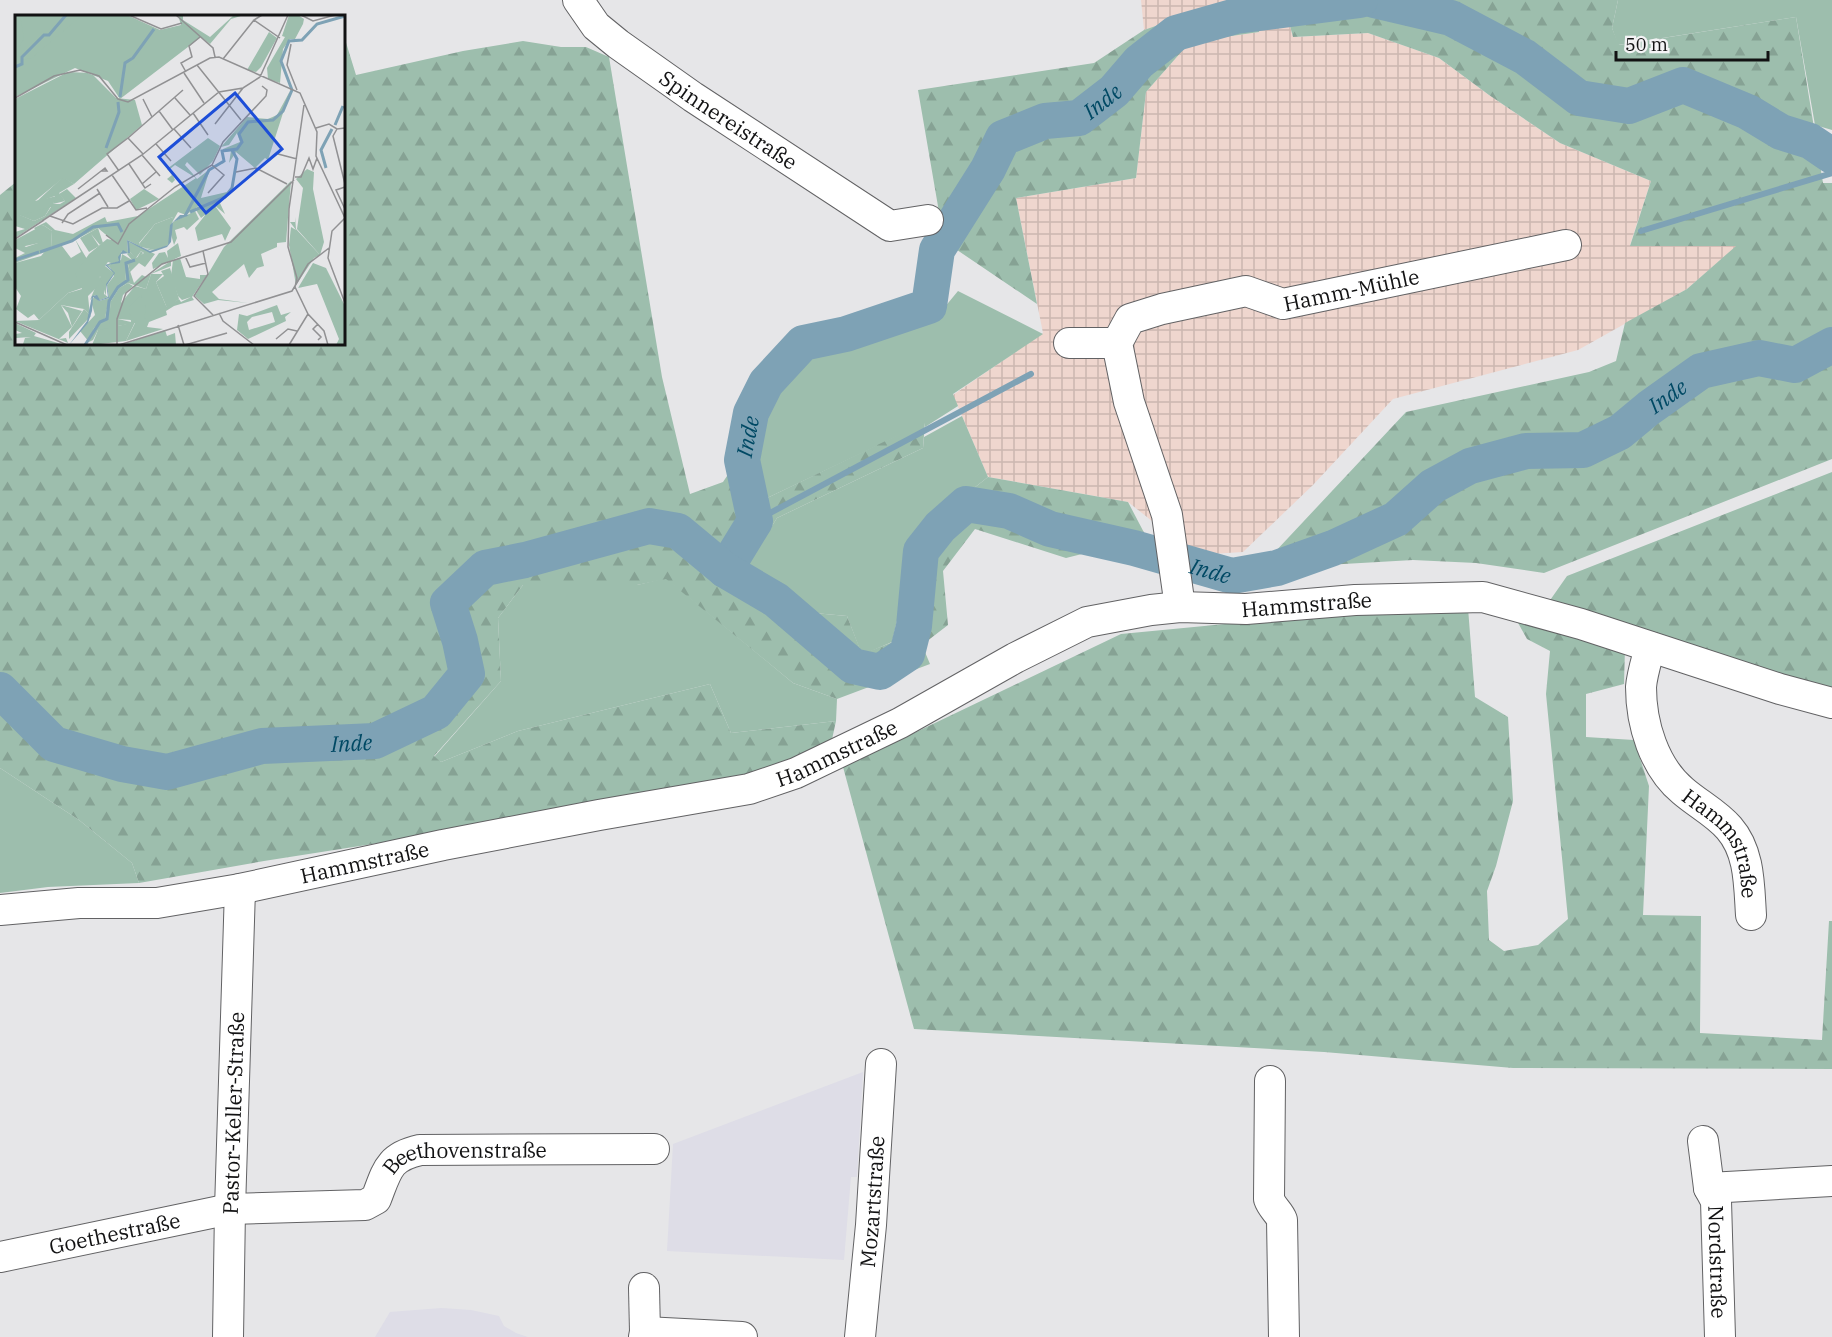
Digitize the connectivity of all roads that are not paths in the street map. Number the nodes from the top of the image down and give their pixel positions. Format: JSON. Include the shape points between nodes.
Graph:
{"nodes":[{"id":1,"x":578,"y":0,"type":"edge"},
{"id":2,"x":927,"y":220,"type":"dead end"},
{"id":3,"x":890,"y":226,"type":"junction"},
{"id":4,"x":1566,"y":244,"type":"dead end"},
{"id":5,"x":916,"y":247,"type":"dead end"},
{"id":6,"x":1069,"y":343,"type":"dead end"},
{"id":7,"x":1117,"y":344,"type":"junction"},
{"id":8,"x":1179,"y":595,"type":"junction"},
{"id":9,"x":1650,"y":647,"type":"junction"},
{"id":10,"x":1832,"y":703,"type":"edge"},
{"id":11,"x":240,"y":890,"type":"junction"},
{"id":12,"x":0,"y":910,"type":"edge"},
{"id":13,"x":1751,"y":915,"type":"dead end"},
{"id":14,"x":881,"y":1064,"type":"dead end"},
{"id":15,"x":1270,"y":1081,"type":"dead end"},
{"id":16,"x":1703,"y":1141,"type":"dead end"},
{"id":17,"x":654,"y":1149,"type":"dead end"},
{"id":18,"x":1832,"y":1181,"type":"edge"},
{"id":19,"x":1710,"y":1188,"type":"junction"},
{"id":20,"x":230,"y":1209,"type":"junction"},
{"id":21,"x":0,"y":1257,"type":"edge"},
{"id":22,"x":644,"y":1288,"type":"dead end"},
{"id":23,"x":644,"y":1334,"type":"edge"},
{"id":24,"x":228,"y":1337,"type":"edge"},
{"id":25,"x":742,"y":1337,"type":"edge"},
{"id":26,"x":860,"y":1337,"type":"edge"},
{"id":27,"x":1284,"y":1337,"type":"edge"},
{"id":28,"x":1720,"y":1337,"type":"edge"}],
"edges":[{"from":1,"to":3,"type":"street","name":"Spinnereistraße","via":[[596,26],[618,44]]},
{"from":2,"to":3,"type":"street"},
{"from":3,"to":5,"type":"street","name":"Spinnereistraße"},
{"from":4,"to":7,"type":"street","name":"Hamm-Mühle","via":[[1283,304],[1246,291],[1162,309],[1130,319]]},
{"from":6,"to":7,"type":"street"},
{"from":7,"to":8,"type":"street","via":[[1129,402],[1167,515]]},
{"from":8,"to":9,"type":"street","name":"Hammstraße","via":[[1246,609],[1355,600],[1483,597]]},
{"from":8,"to":11,"type":"street","name":"Hammstraße","via":[[1151,610],[1087,622],[1015,657],[900,723],[796,773],[749,789],[454,843]]},
{"from":9,"to":10,"type":"street","name":"Hammstraße"},
{"from":9,"to":13,"type":"street","name":"Hammstraße","via":[[1641,686],[1647,731],[1662,768],[1682,791],[1730,829],[1746,860]]},
{"from":11,"to":12,"type":"street","name":"Hammstraße","via":[[157,903],[79,903]]},
{"from":11,"to":20,"type":"street","name":"Pastor-Keller-Straße"},
{"from":14,"to":26,"type":"street","name":"Mozartstraße"},
{"from":15,"to":27,"type":"street","via":[[1269,1199],[1282,1220]]},
{"from":16,"to":19,"type":"street","name":"Nordstraße"},
{"from":17,"to":20,"type":"street","name":"Beethovenstraße","via":[[420,1150],[393,1161],[376,1199],[365,1205]]},
{"from":18,"to":19,"type":"street","name":"Nordstraße"},
{"from":19,"to":28,"type":"street","name":"Nordstraße","via":[[1716,1201]]},
{"from":20,"to":21,"type":"street","name":"Goethestraße"},
{"from":20,"to":24,"type":"street","name":"Pastor-Keller-Straße"},
{"from":22,"to":23,"type":"street"},
{"from":23,"to":25,"type":"street"}]}
